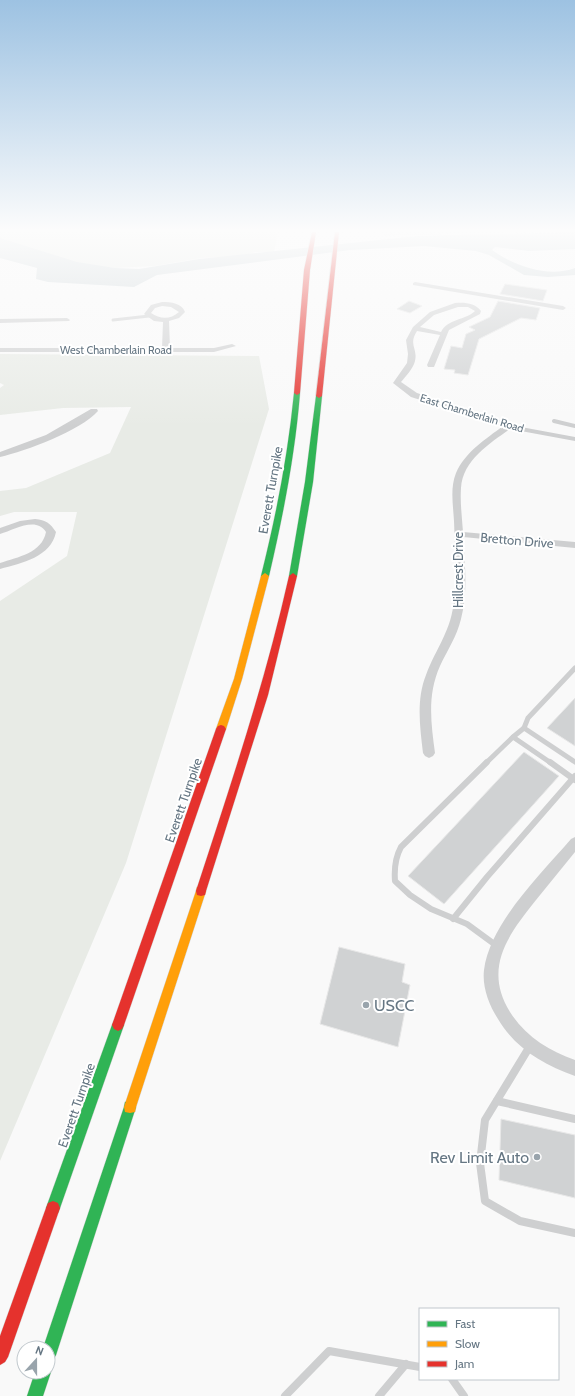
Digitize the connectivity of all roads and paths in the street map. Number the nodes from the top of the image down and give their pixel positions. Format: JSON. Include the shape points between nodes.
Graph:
{"nodes":[{"id":1,"x":305,"y":297,"type":"edge"},
{"id":2,"x":330,"y":297,"type":"edge"},
{"id":3,"x":480,"y":297,"type":"edge"},
{"id":4,"x":496,"y":297,"type":"edge"},
{"id":5,"x":470,"y":306,"type":"junction"},
{"id":6,"x":563,"y":308,"type":"dead end"},
{"id":7,"x":149,"y":316,"type":"junction"},
{"id":8,"x":67,"y":320,"type":"dead end"},
{"id":9,"x":113,"y":320,"type":"dead end"},
{"id":10,"x":166,"y":320,"type":"junction"},
{"id":11,"x":0,"y":321,"type":"edge"},
{"id":12,"x":415,"y":328,"type":"junction"},
{"id":13,"x":443,"y":334,"type":"junction"},
{"id":14,"x":232,"y":346,"type":"dead end"},
{"id":15,"x":0,"y":350,"type":"edge"},
{"id":16,"x":166,"y":350,"type":"junction"},
{"id":17,"x":431,"y":365,"type":"dead end"},
{"id":18,"x":94,"y":411,"type":"dead end"},
{"id":19,"x":554,"y":421,"type":"dead end"},
{"id":20,"x":509,"y":426,"type":"junction"},
{"id":21,"x":575,"y":426,"type":"edge"},
{"id":22,"x":575,"y":439,"type":"edge"},
{"id":23,"x":0,"y":455,"type":"edge"},
{"id":24,"x":0,"y":531,"type":"edge"},
{"id":25,"x":458,"y":534,"type":"junction"},
{"id":26,"x":575,"y":545,"type":"edge"},
{"id":27,"x":0,"y":566,"type":"edge"},
{"id":28,"x":575,"y":668,"type":"edge"},
{"id":29,"x":524,"y":728,"type":"junction"},
{"id":30,"x":513,"y":737,"type":"junction"},
{"id":31,"x":429,"y":753,"type":"dead end"},
{"id":32,"x":575,"y":762,"type":"edge"},
{"id":33,"x":574,"y":778,"type":"edge"},
{"id":34,"x":575,"y":843,"type":"edge"},
{"id":35,"x":453,"y":919,"type":"junction"},
{"id":36,"x":497,"y":946,"type":"junction"},
{"id":37,"x":530,"y":1046,"type":"junction"},
{"id":38,"x":575,"y":1068,"type":"edge"},
{"id":39,"x":497,"y":1101,"type":"junction"},
{"id":40,"x":575,"y":1119,"type":"edge"},
{"id":41,"x":575,"y":1233,"type":"edge"},
{"id":42,"x":53,"y":1340,"type":"edge"},
{"id":43,"x":0,"y":1357,"type":"edge"},
{"id":44,"x":406,"y":1364,"type":"junction"},
{"id":45,"x":419,"y":1367,"type":"edge"},
{"id":46,"x":40,"y":1380,"type":"edge"},
{"id":47,"x":453,"y":1380,"type":"edge"},
{"id":48,"x":35,"y":1396,"type":"edge"},
{"id":49,"x":285,"y":1396,"type":"edge"},
{"id":50,"x":380,"y":1396,"type":"edge"},
{"id":51,"x":464,"y":1396,"type":"edge"}],
"edges":[{"from":1,"to":43,"type":"highway","name":"Everett Turnpike","via":[[295,422],[279,513],[238,679],[159,911]]},
{"from":2,"to":42,"type":"highway","via":[[309,482],[285,615],[253,732]]},
{"from":3,"to":5,"type":"street"},
{"from":4,"to":6,"type":"street"},
{"from":5,"to":12,"type":"street","via":[[460,305],[434,311]]},
{"from":5,"to":13,"type":"street","via":[[477,310],[477,314],[454,323]]},
{"from":7,"to":9,"type":"lane"},
{"from":7,"to":10,"type":"street","via":[[156,320]]},
{"from":7,"to":10,"type":"street","via":[[147,314],[150,309],[158,305],[174,305],[181,309],[181,315]]},
{"from":8,"to":11,"type":"street"},
{"from":10,"to":16,"type":"street"},
{"from":12,"to":13,"type":"street"},
{"from":12,"to":20,"type":"street","name":"East Chamberlain Road","via":[[409,340],[411,362],[397,383],[420,398]]},
{"from":13,"to":17,"type":"street"},
{"from":14,"to":16,"type":"street","name":"West Chamberlain Road","via":[[214,350]]},
{"from":15,"to":16,"type":"street","name":"West Chamberlain Road"},
{"from":18,"to":23,"type":"street","via":[[49,438]]},
{"from":19,"to":21,"type":"lane"},
{"from":20,"to":22,"type":"street","name":"East Chamberlain Road"},
{"from":20,"to":25,"type":"street","name":"Hillcrest Drive","via":[[473,454],[460,473],[457,487]]},
{"from":24,"to":27,"type":"street","via":[[26,522],[38,522],[48,526],[51,532],[47,543],[39,551]]},
{"from":25,"to":26,"type":"street","name":"Bretton Drive"},
{"from":25,"to":31,"type":"street","name":"Hillcrest Drive","via":[[459,602],[456,622],[431,674],[426,697],[425,716]]},
{"from":28,"to":29,"type":"lane","via":[[528,718]]},
{"from":29,"to":30,"type":"lane"},
{"from":29,"to":32,"type":"lane"},
{"from":30,"to":33,"type":"lane"},
{"from":30,"to":35,"type":"lane","via":[[401,846],[396,857],[395,881],[431,909]]},
{"from":33,"to":35,"type":"lane"},
{"from":34,"to":36,"type":"street","via":[[513,918]]},
{"from":35,"to":36,"type":"lane","via":[[466,924]]},
{"from":36,"to":37,"type":"street","via":[[490,973],[494,994],[503,1015],[516,1033]]},
{"from":37,"to":38,"type":"street","via":[[554,1061]]},
{"from":37,"to":39,"type":"lane"},
{"from":39,"to":40,"type":"lane"},
{"from":39,"to":41,"type":"lane","via":[[485,1120],[480,1163],[485,1201],[520,1221]]},
{"from":44,"to":45,"type":"lane"},
{"from":44,"to":49,"type":"lane","via":[[329,1350]]},
{"from":44,"to":50,"type":"lane"},
{"from":46,"to":48,"type":"highway"},
{"from":47,"to":51,"type":"lane"}]}
